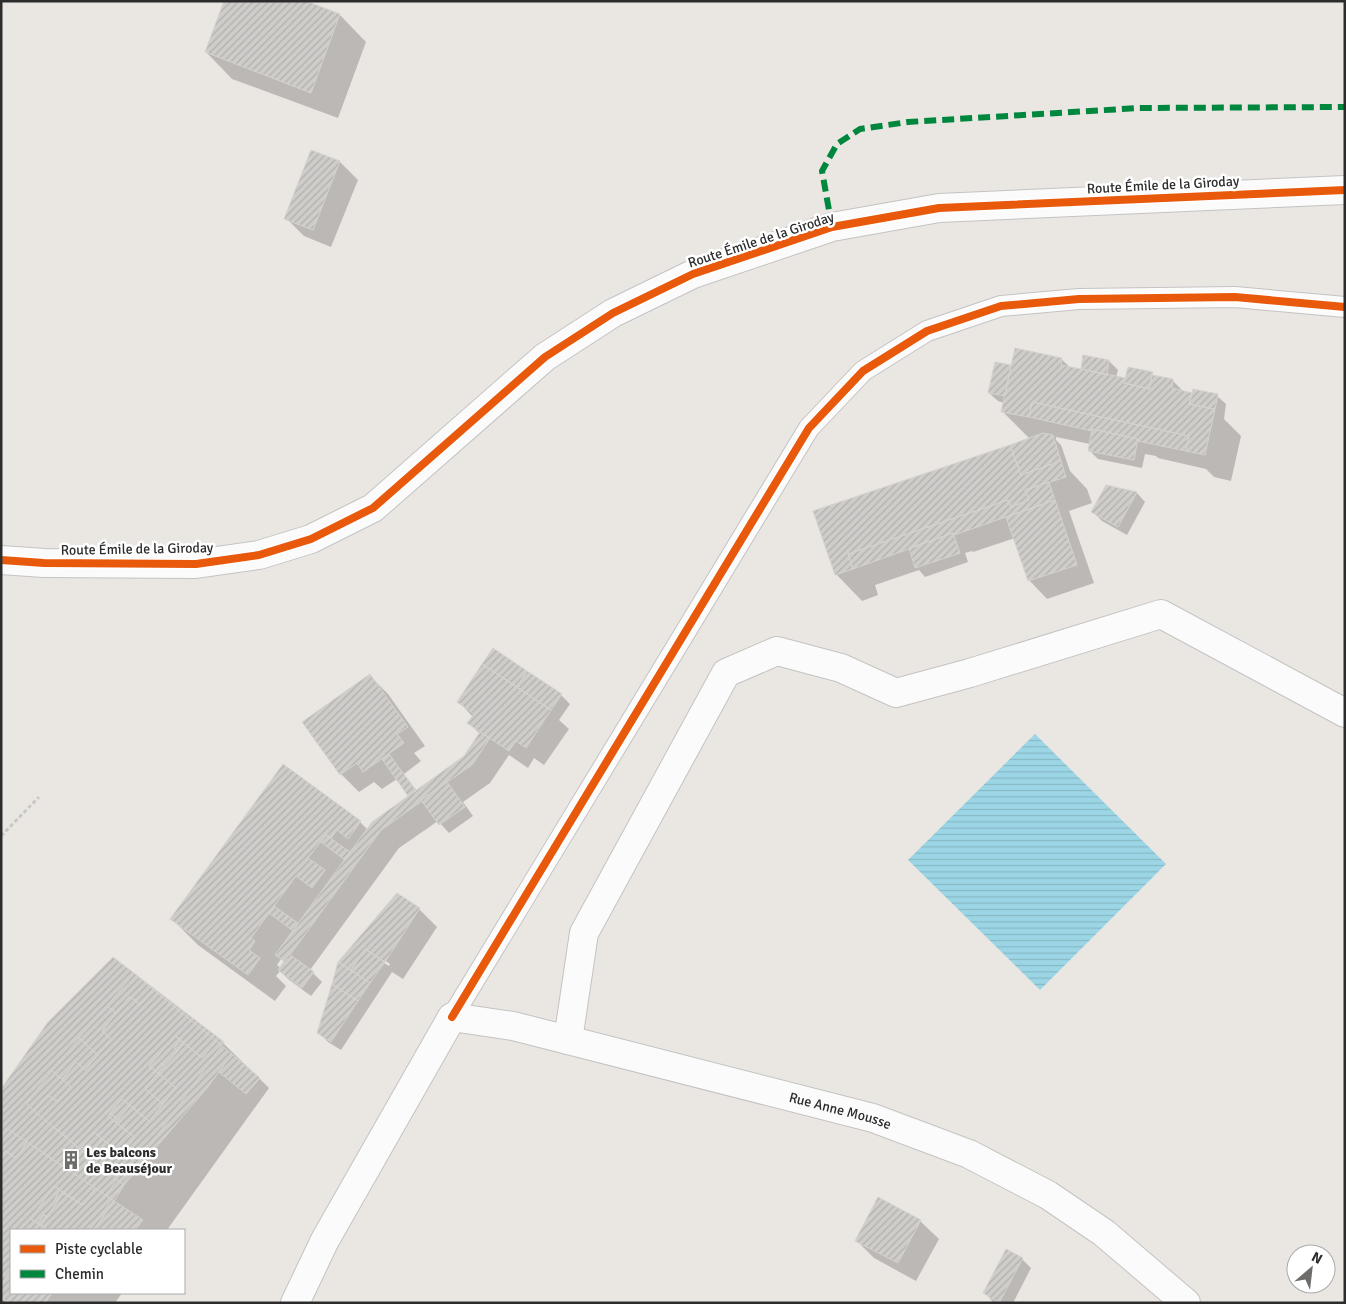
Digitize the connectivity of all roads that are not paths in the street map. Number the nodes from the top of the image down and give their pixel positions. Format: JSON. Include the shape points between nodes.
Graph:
{"nodes":[{"id":1,"x":1345,"y":190,"type":"edge"},
{"id":2,"x":1345,"y":306,"type":"edge"},
{"id":3,"x":1,"y":560,"type":"edge"},
{"id":4,"x":1345,"y":713,"type":"edge"},
{"id":5,"x":452,"y":1017,"type":"junction"},
{"id":6,"x":568,"y":1040,"type":"junction"},
{"id":7,"x":295,"y":1303,"type":"edge"},
{"id":8,"x":1186,"y":1303,"type":"edge"}],
"edges":[{"from":1,"to":3,"type":"street","name":"Route Émile de la Giroday","via":[[939,208],[832,228],[693,274],[613,313],[545,357],[373,508],[311,539],[259,555],[196,564]]},
{"from":2,"to":5,"type":"lane","via":[[1235,297],[1079,300],[1001,306],[927,331],[863,371],[809,428]]},
{"from":4,"to":6,"type":"street","via":[[1161,614],[896,693],[841,668],[777,652],[726,673],[584,933]]},
{"from":5,"to":6,"type":"street","name":"Rue Anne Mousse","via":[[512,1026]]},
{"from":5,"to":7,"type":"street","via":[[325,1240]]},
{"from":6,"to":8,"type":"street","name":"Rue Anne Mousse","via":[[873,1118],[969,1154],[1048,1195],[1104,1234]]}]}
